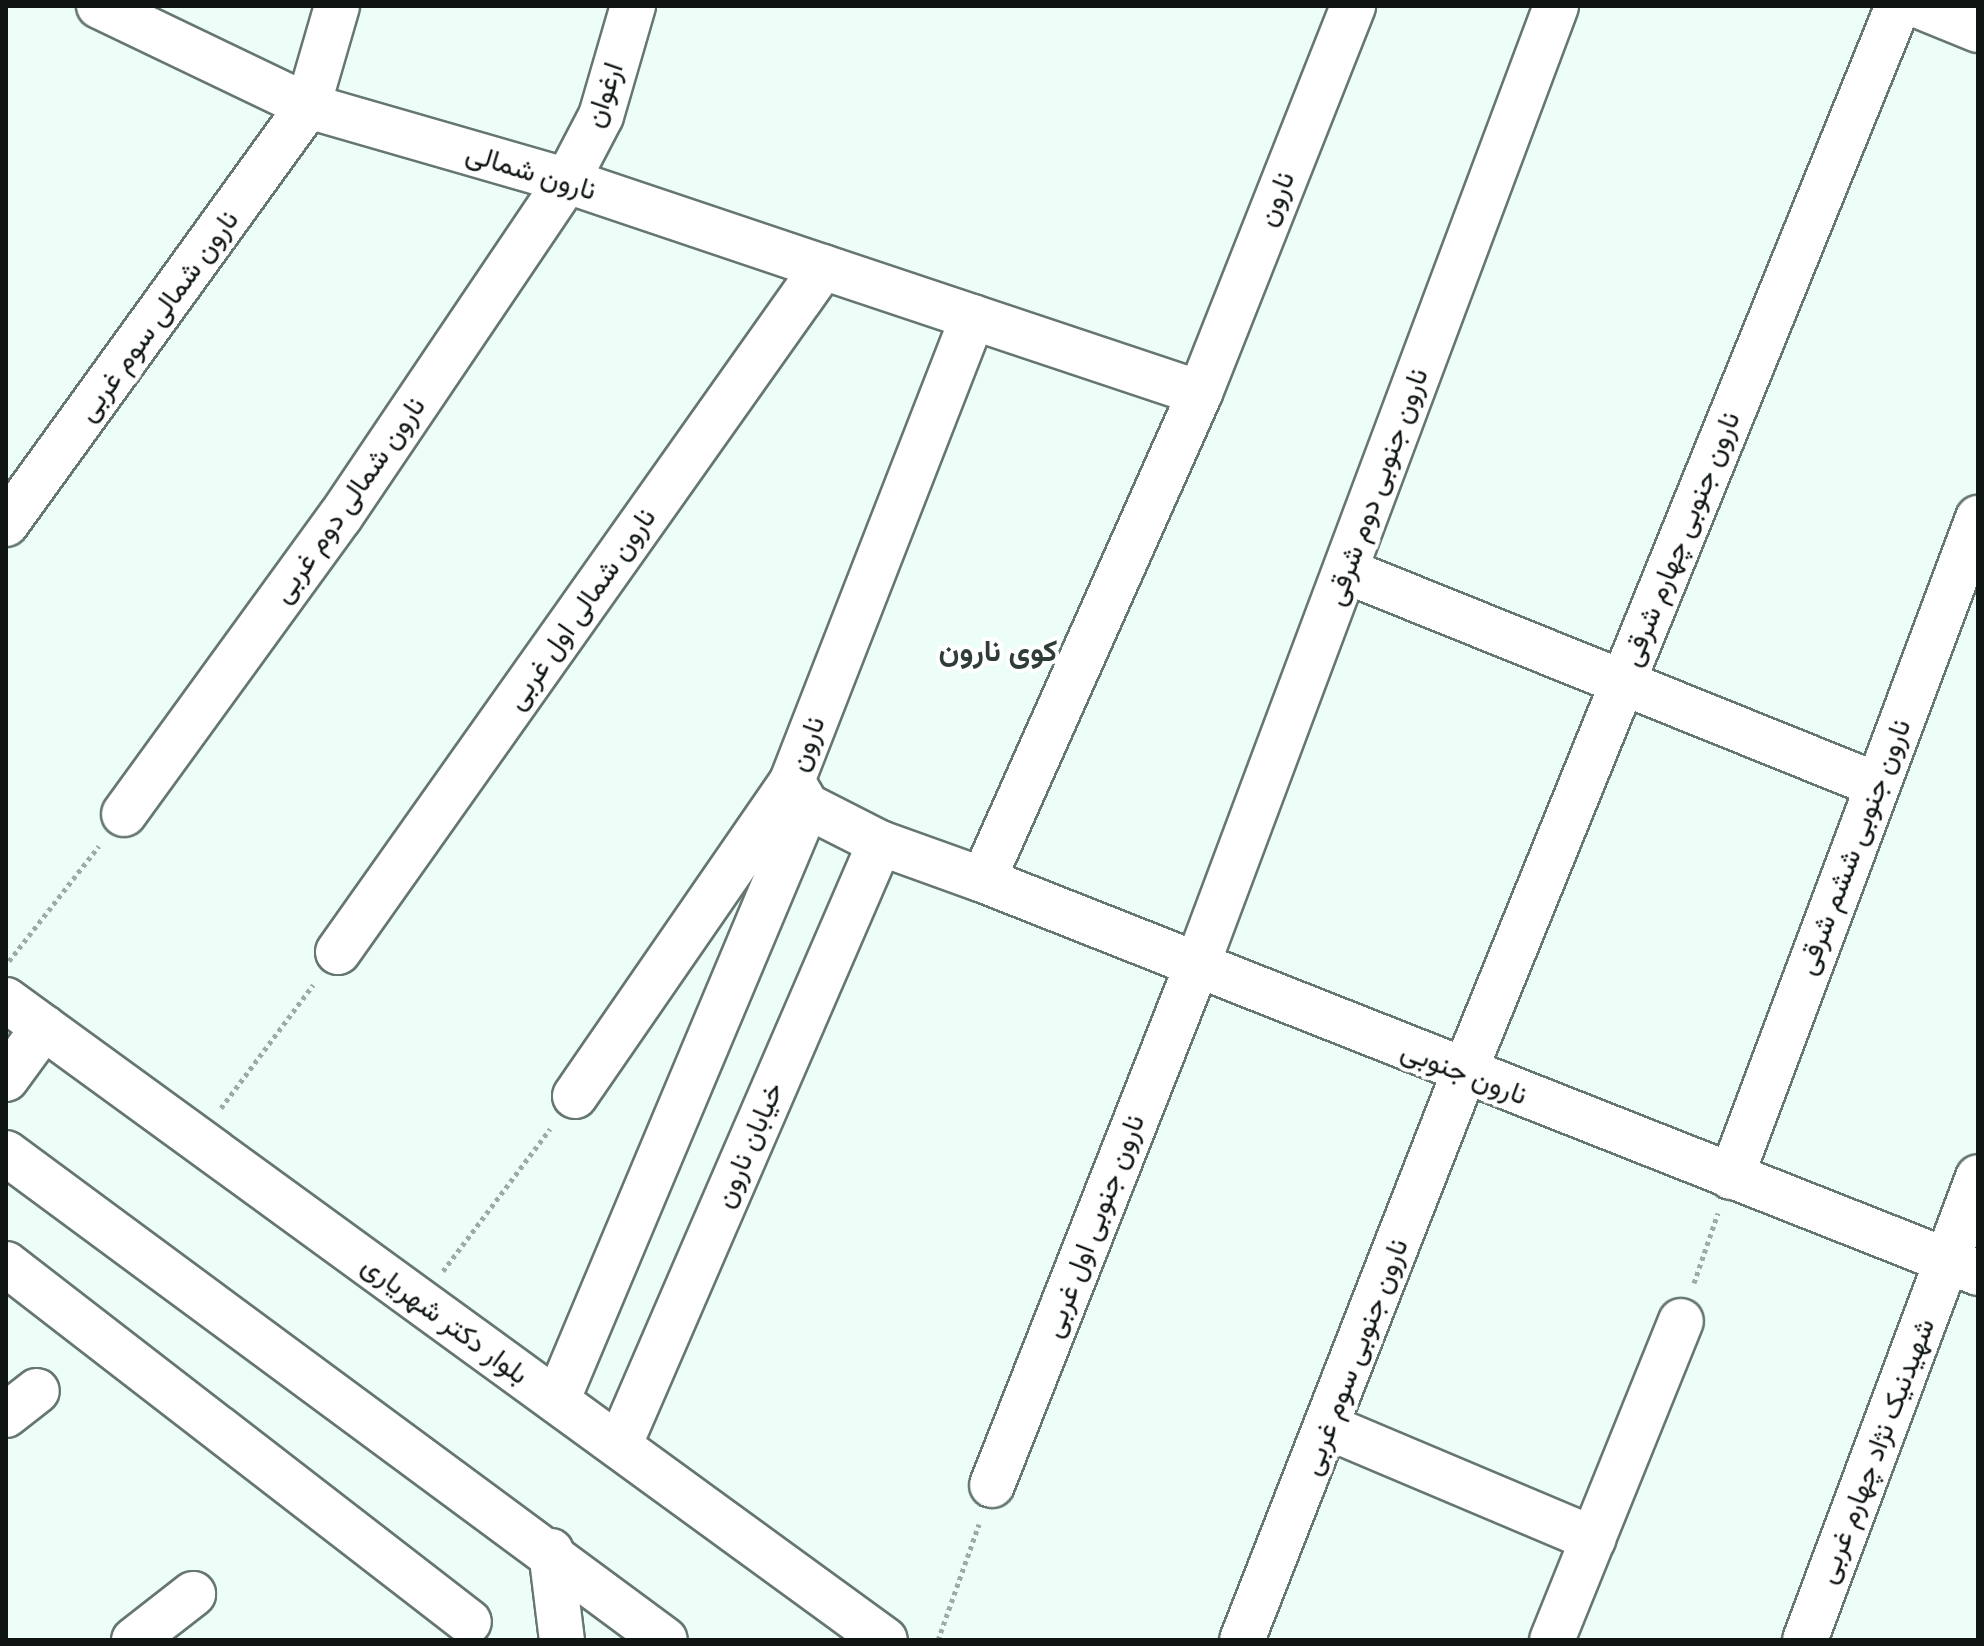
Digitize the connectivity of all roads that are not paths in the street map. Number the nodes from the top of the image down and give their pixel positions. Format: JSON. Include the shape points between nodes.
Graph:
{"nodes":[{"id":1,"x":99,"y":6,"type":"edge"},
{"id":2,"x":337,"y":6,"type":"edge"},
{"id":3,"x":633,"y":6,"type":"edge"},
{"id":4,"x":1353,"y":6,"type":"edge"},
{"id":5,"x":1556,"y":6,"type":"edge"},
{"id":6,"x":1898,"y":6,"type":"edge"},
{"id":7,"x":1919,"y":6,"type":"edge"},
{"id":8,"x":1978,"y":30,"type":"edge"},
{"id":9,"x":308,"y":106,"type":"junction"},
{"id":10,"x":567,"y":181,"type":"junction"},
{"id":11,"x":823,"y":267,"type":"junction"},
{"id":12,"x":973,"y":317,"type":"junction"},
{"id":13,"x":1200,"y":393,"type":"junction"},
{"id":14,"x":1978,"y":518,"type":"edge"},
{"id":15,"x":6,"y":524,"type":"edge"},
{"id":16,"x":1346,"y":571,"type":"junction"},
{"id":17,"x":1622,"y":684,"type":"junction"},
{"id":18,"x":1877,"y":785,"type":"junction"},
{"id":19,"x":799,"y":794,"type":"junction"},
{"id":20,"x":124,"y":814,"type":"road end"},
{"id":21,"x":880,"y":843,"type":"junction"},
{"id":22,"x":983,"y":880,"type":"junction"},
{"id":23,"x":338,"y":952,"type":"road end"},
{"id":24,"x":1196,"y":968,"type":"junction"},
{"id":25,"x":6,"y":1000,"type":"edge"},
{"id":26,"x":44,"y":1027,"type":"junction"},
{"id":27,"x":1464,"y":1073,"type":"junction"},
{"id":28,"x":6,"y":1079,"type":"edge"},
{"id":29,"x":575,"y":1096,"type":"road end"},
{"id":30,"x":6,"y":1153,"type":"edge"},
{"id":31,"x":1731,"y":1177,"type":"junction"},
{"id":32,"x":1978,"y":1177,"type":"edge"},
{"id":33,"x":6,"y":1264,"type":"edge"},
{"id":34,"x":1962,"y":1267,"type":"edge"},
{"id":35,"x":1681,"y":1321,"type":"road end"},
{"id":36,"x":557,"y":1401,"type":"junction"},
{"id":37,"x":1328,"y":1427,"type":"junction"},
{"id":38,"x":619,"y":1446,"type":"junction"},
{"id":39,"x":992,"y":1485,"type":"road end"},
{"id":40,"x":1593,"y":1539,"type":"junction"},
{"id":41,"x":551,"y":1551,"type":"junction"},
{"id":42,"x":193,"y":1594,"type":"dead end"},
{"id":43,"x":469,"y":1622,"type":"dead end"},
{"id":44,"x":134,"y":1640,"type":"edge"},
{"id":45,"x":562,"y":1640,"type":"edge"},
{"id":46,"x":665,"y":1640,"type":"edge"},
{"id":47,"x":885,"y":1640,"type":"edge"},
{"id":48,"x":1242,"y":1640,"type":"edge"},
{"id":49,"x":1552,"y":1640,"type":"edge"},
{"id":50,"x":1805,"y":1640,"type":"edge"}],
"edges":[{"from":1,"to":9,"type":"street","name":"نارون شمالی"},
{"from":2,"to":9,"type":"street","name":"نارون شمالی سوم غربی"},
{"from":3,"to":10,"type":"street","name":"ارغوان","via":[[601,116]]},
{"from":4,"to":13,"type":"street","name":"نارون"},
{"from":5,"to":16,"type":"street","name":"نارون جنوبی دوم شرقی"},
{"from":6,"to":17,"type":"street","name":"نارون جنوبی چهارم شرقی"},
{"from":7,"to":8,"type":"street"},
{"from":9,"to":10,"type":"street","name":"نارون شمالی"},
{"from":9,"to":15,"type":"street","name":"نارون شمالی سوم غربی"},
{"from":10,"to":11,"type":"street","name":"نارون شمالی"},
{"from":10,"to":20,"type":"street","name":"نارون شمالی دوم غربی","via":[[340,517]]},
{"from":11,"to":12,"type":"street","name":"نارون شمالی"},
{"from":11,"to":23,"type":"street","name":"نارون شمالی اول غربی"},
{"from":12,"to":13,"type":"street"},
{"from":12,"to":19,"type":"street","name":"نارون"},
{"from":13,"to":22,"type":"street","name":"نارون"},
{"from":14,"to":18,"type":"street","name":"نارون جنوبی ششم شرقی"},
{"from":16,"to":17,"type":"street"},
{"from":16,"to":24,"type":"street","name":"نارون جنوبی دوم شرقی"},
{"from":17,"to":18,"type":"street"},
{"from":17,"to":27,"type":"street","name":"نارون جنوبی چهارم شرقی"},
{"from":18,"to":31,"type":"street","name":"نارون جنوبی ششم شرقی"},
{"from":19,"to":21,"type":"street","name":"نارون"},
{"from":19,"to":29,"type":"street"},
{"from":19,"to":36,"type":"street"},
{"from":21,"to":22,"type":"street","name":"نارون"},
{"from":21,"to":38,"type":"street","name":"خیابان نارون"},
{"from":22,"to":24,"type":"street","name":"نارون جنوبی"},
{"from":24,"to":27,"type":"street","name":"نارون جنوبی"},
{"from":24,"to":39,"type":"street","name":"نارون جنوبی اول غربی"},
{"from":25,"to":26,"type":"street","name":"بلوار دکتر شهریاری"},
{"from":26,"to":28,"type":"street"},
{"from":26,"to":36,"type":"street","name":"بلوار دکتر شهریاری"},
{"from":27,"to":31,"type":"street","name":"نارون جنوبی"},
{"from":27,"to":37,"type":"street","name":"نارون جنوبی سوم غربی"},
{"from":30,"to":41,"type":"street"},
{"from":31,"to":34,"type":"street","name":"نارون جنوبی"},
{"from":32,"to":34,"type":"street","name":"شهیدنیک نژاد چهارم غربی"},
{"from":33,"to":43,"type":"street"},
{"from":34,"to":50,"type":"street","name":"شهیدنیک نژاد چهارم غربی"},
{"from":35,"to":40,"type":"street"},
{"from":36,"to":38,"type":"street","name":"بلوار دکتر شهریاری"},
{"from":37,"to":40,"type":"street"},
{"from":37,"to":48,"type":"street","name":"نارون جنوبی سوم غربی"},
{"from":38,"to":47,"type":"street","name":"بلوار دکتر شهریاری"},
{"from":40,"to":49,"type":"street"},
{"from":41,"to":45,"type":"street"},
{"from":41,"to":46,"type":"street"},
{"from":42,"to":44,"type":"street"}]}
